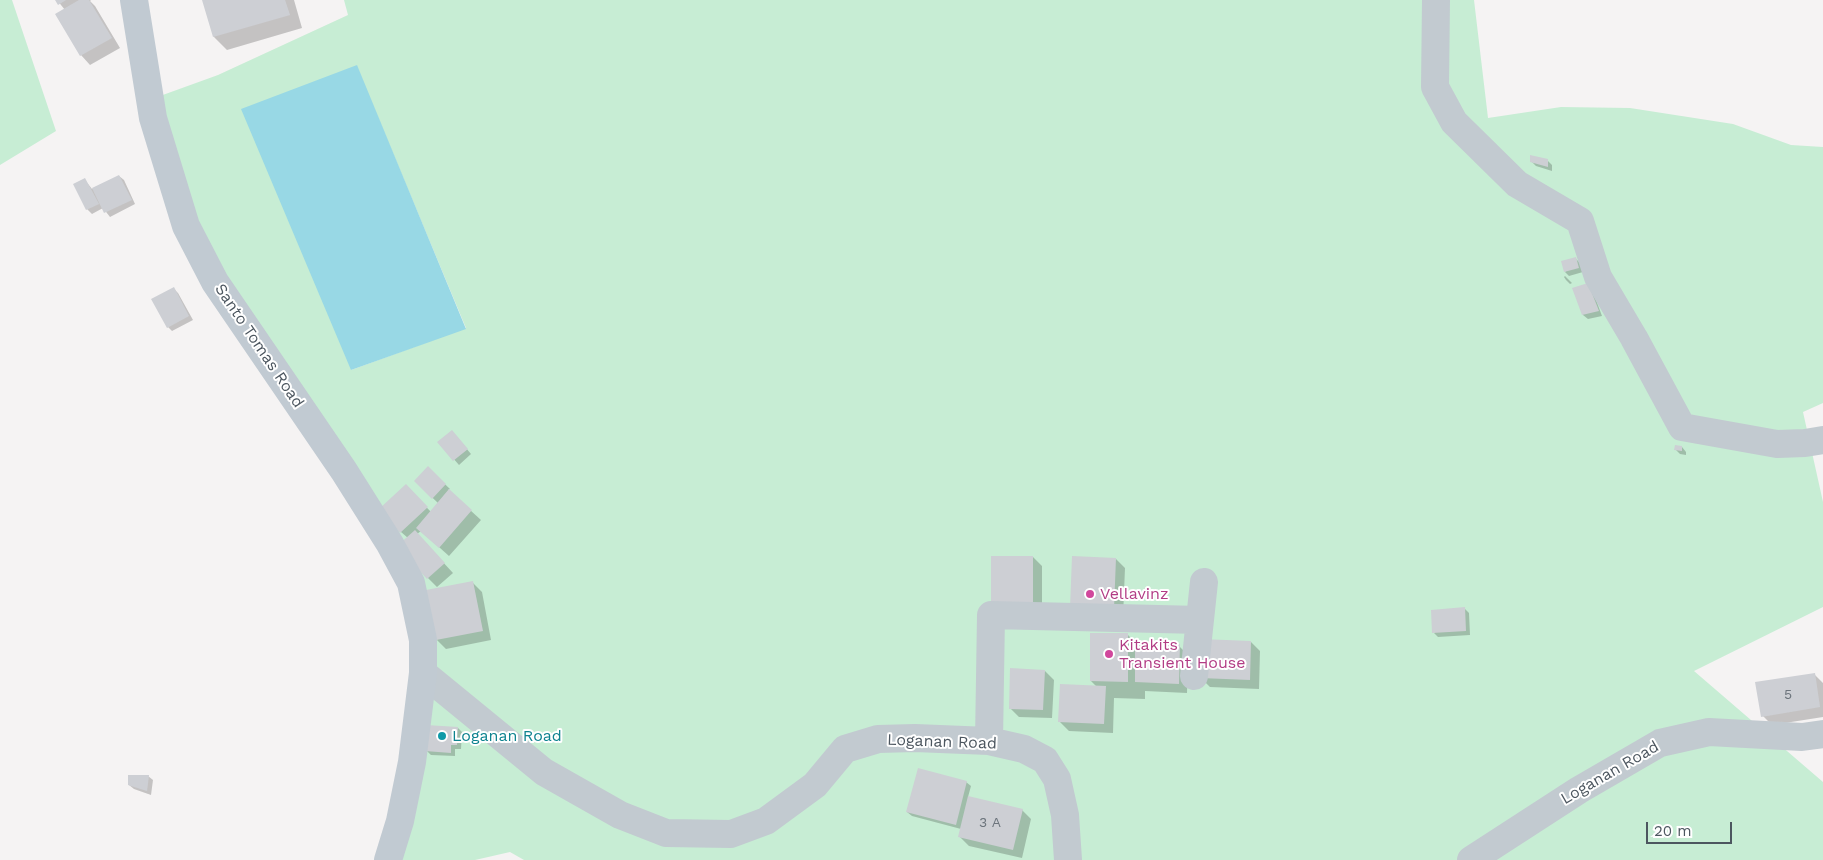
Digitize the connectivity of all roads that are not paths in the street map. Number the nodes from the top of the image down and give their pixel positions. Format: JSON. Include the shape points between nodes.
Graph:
{"nodes":[{"id":1,"x":134,"y":0,"type":"edge"},
{"id":2,"x":1436,"y":0,"type":"edge"},
{"id":3,"x":1823,"y":440,"type":"edge"},
{"id":4,"x":1204,"y":582,"type":"dead end"},
{"id":5,"x":1200,"y":620,"type":"junction"},
{"id":6,"x":423,"y":673,"type":"junction"},
{"id":7,"x":1194,"y":676,"type":"dead end"},
{"id":8,"x":1823,"y":734,"type":"edge"},
{"id":9,"x":989,"y":741,"type":"junction"},
{"id":10,"x":388,"y":860,"type":"edge"},
{"id":11,"x":1068,"y":860,"type":"edge"},
{"id":12,"x":1471,"y":860,"type":"edge"}],
"edges":[{"from":1,"to":6,"type":"street","name":"Santo Tomas Road","via":[[153,118],[186,226],[215,282],[344,471],[411,583],[423,640]]},
{"from":2,"to":3,"type":"street","via":[[1435,87],[1454,122],[1517,184],[1580,221],[1598,277],[1682,427],[1777,444]]},
{"from":4,"to":5,"type":"street"},
{"from":5,"to":7,"type":"street"},
{"from":5,"to":9,"type":"street","via":[[991,615]]},
{"from":6,"to":9,"type":"street","name":"Loganan Road","via":[[544,772],[620,815],[666,833],[731,834],[766,821],[815,785],[846,749],[878,739]]},
{"from":6,"to":10,"type":"street","name":"Santo Tomas Road","via":[[412,762]]},
{"from":8,"to":12,"type":"street","name":"Loganan Road","via":[[1802,737],[1709,732],[1660,743],[1578,790]]},
{"from":9,"to":11,"type":"street","name":"Loganan Road","via":[[1024,749],[1045,760],[1057,779],[1065,815]]}]}
